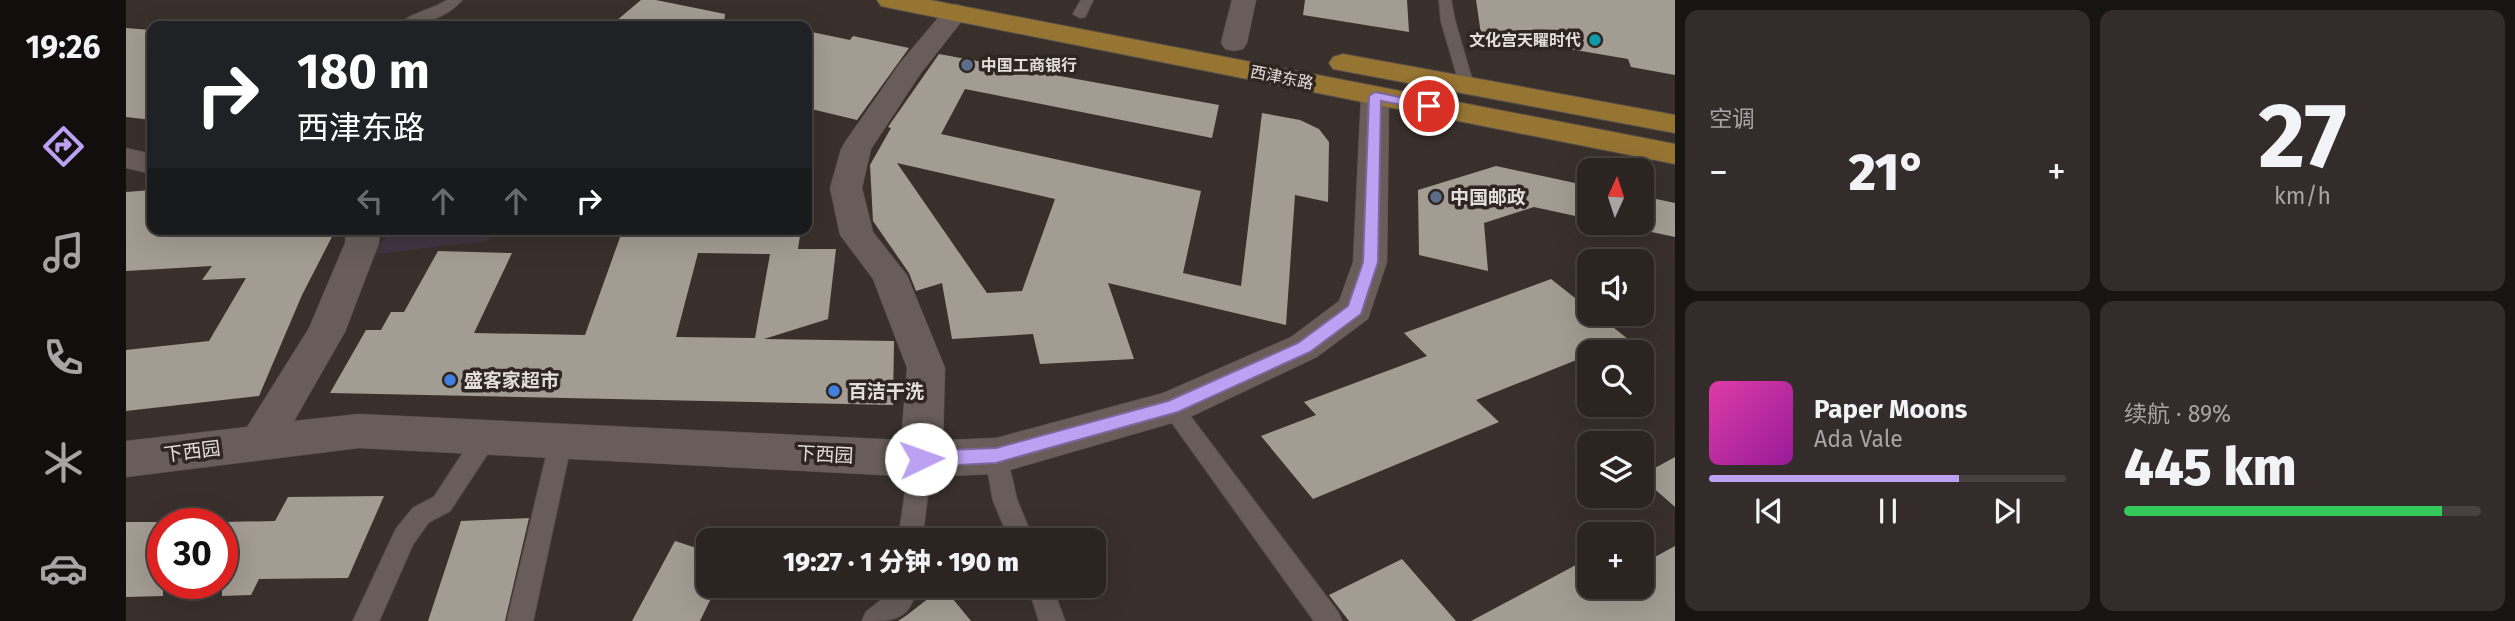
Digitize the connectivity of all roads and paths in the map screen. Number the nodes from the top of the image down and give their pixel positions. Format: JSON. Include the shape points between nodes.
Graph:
{"nodes":[{"id":1,"x":456,"y":0,"type":"edge"},
{"id":2,"x":890,"y":0,"type":"edge"},
{"id":3,"x":1005,"y":0,"type":"edge"},
{"id":4,"x":1244,"y":0,"type":"edge"},
{"id":5,"x":1446,"y":0,"type":"edge"},
{"id":6,"x":1084,"y":7,"type":"edge"},
{"id":7,"x":956,"y":12,"type":"junction"},
{"id":8,"x":413,"y":21,"type":"edge"},
{"id":9,"x":1234,"y":43,"type":"junction"},
{"id":10,"x":1467,"y":86,"type":"junction"},
{"id":11,"x":1375,"y":96,"type":"junction"},
{"id":12,"x":1675,"y":124,"type":"edge"},
{"id":13,"x":1675,"y":154,"type":"edge"},
{"id":14,"x":126,"y":158,"type":"edge"},
{"id":15,"x":147,"y":163,"type":"edge"},
{"id":16,"x":363,"y":235,"type":"edge"},
{"id":17,"x":1172,"y":407,"type":"junction"},
{"id":18,"x":484,"y":440,"type":"junction"},
{"id":19,"x":561,"y":440,"type":"junction"},
{"id":20,"x":258,"y":443,"type":"junction"},
{"id":21,"x":996,"y":456,"type":"junction"},
{"id":22,"x":126,"y":459,"type":"edge"},
{"id":23,"x":921,"y":459,"type":"junction"},
{"id":24,"x":912,"y":528,"type":"edge"},
{"id":25,"x":1017,"y":528,"type":"edge"},
{"id":26,"x":902,"y":598,"type":"edge"},
{"id":27,"x":1044,"y":598,"type":"edge"},
{"id":28,"x":366,"y":621,"type":"edge"},
{"id":29,"x":520,"y":621,"type":"edge"},
{"id":30,"x":875,"y":621,"type":"edge"},
{"id":31,"x":1052,"y":621,"type":"edge"},
{"id":32,"x":1329,"y":621,"type":"edge"}],
"edges":[{"from":1,"to":8,"type":"lane","via":[[432,16]]},
{"from":2,"to":7,"type":"main road","name":"西津东路"},
{"from":3,"to":6,"type":"main road","name":"西津东路"},
{"from":4,"to":9,"type":"street"},
{"from":5,"to":10,"type":"lane"},
{"from":6,"to":9,"type":"main road","name":"西津东路"},
{"from":7,"to":11,"type":"main road","name":"西津东路"},
{"from":7,"to":23,"type":"street","via":[[910,69],[856,149],[846,188],[857,235],[889,275],[926,368]]},
{"from":9,"to":10,"type":"main road","name":"西津东路"},
{"from":10,"to":12,"type":"main road","name":"西津东路"},
{"from":11,"to":13,"type":"main road","name":"西津东路"},
{"from":11,"to":17,"type":"street","name":"下西园","via":[[1370,262],[1355,309],[1304,347]]},
{"from":14,"to":15,"type":"street"},
{"from":16,"to":20,"type":"street","via":[[326,332]]},
{"from":17,"to":21,"type":"street","name":"下西园"},
{"from":17,"to":32,"type":"lane"},
{"from":18,"to":19,"type":"street","name":"下西园"},
{"from":18,"to":20,"type":"street","name":"下西园","via":[[359,431]]},
{"from":18,"to":28,"type":"lane","via":[[442,504],[421,515],[404,537]]},
{"from":19,"to":23,"type":"street","name":"下西园"},
{"from":19,"to":29,"type":"lane"},
{"from":20,"to":22,"type":"street","name":"下西园"},
{"from":21,"to":23,"type":"street","name":"下西园"},
{"from":21,"to":25,"type":"lane"},
{"from":23,"to":24,"type":"lane"},
{"from":26,"to":30,"type":"lane"},
{"from":27,"to":31,"type":"lane"}]}
